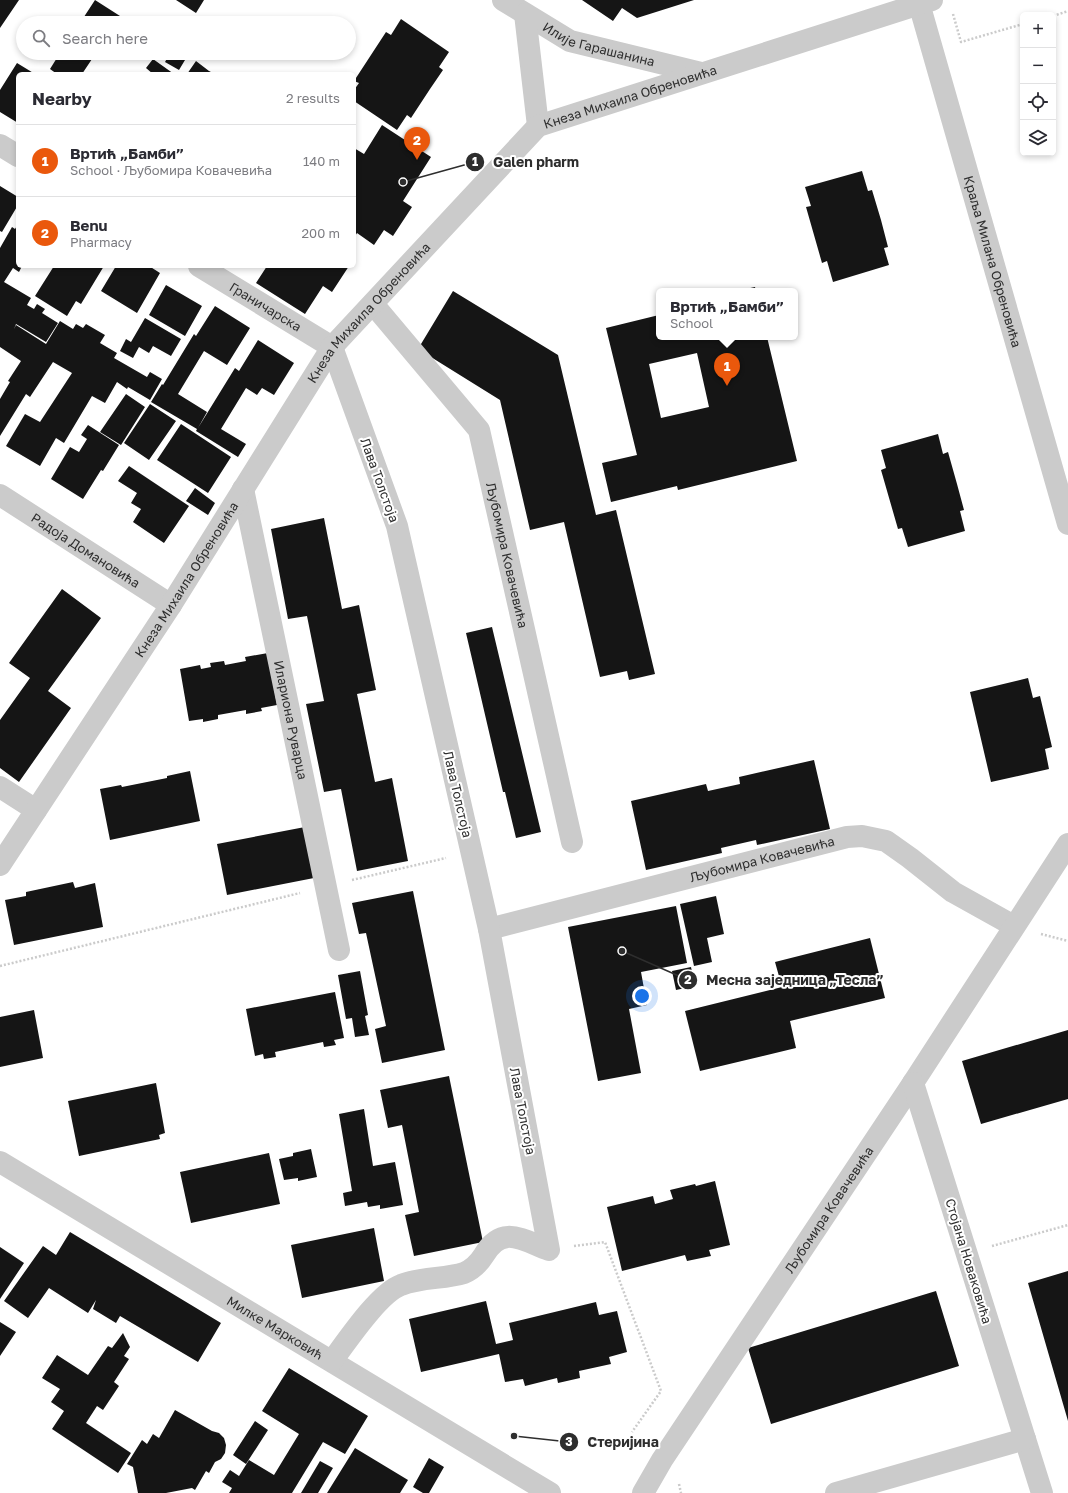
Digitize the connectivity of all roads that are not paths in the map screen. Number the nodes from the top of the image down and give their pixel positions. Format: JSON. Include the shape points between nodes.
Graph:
{"nodes":[{"id":1,"x":503,"y":0,"type":"edge"},
{"id":2,"x":930,"y":3,"type":"edge"},
{"id":3,"x":525,"y":14,"type":"junction"},
{"id":4,"x":701,"y":73,"type":"junction"},
{"id":5,"x":538,"y":126,"type":"junction"},
{"id":6,"x":0,"y":145,"type":"edge"},
{"id":7,"x":16,"y":155,"type":"edge"},
{"id":8,"x":202,"y":268,"type":"edge"},
{"id":9,"x":373,"y":304,"type":"junction"},
{"id":10,"x":332,"y":347,"type":"junction"},
{"id":11,"x":243,"y":490,"type":"junction"},
{"id":12,"x":0,"y":495,"type":"edge"},
{"id":13,"x":1068,"y":524,"type":"edge"},
{"id":14,"x":171,"y":605,"type":"junction"},
{"id":15,"x":0,"y":787,"type":"edge"},
{"id":16,"x":36,"y":810,"type":"junction"},
{"id":17,"x":572,"y":842,"type":"dead end"},
{"id":18,"x":1068,"y":844,"type":"edge"},
{"id":19,"x":0,"y":865,"type":"edge"},
{"id":20,"x":1014,"y":926,"type":"junction"},
{"id":21,"x":489,"y":929,"type":"junction"},
{"id":22,"x":339,"y":950,"type":"dead end"},
{"id":23,"x":913,"y":1083,"type":"junction"},
{"id":24,"x":0,"y":1162,"type":"edge"},
{"id":25,"x":332,"y":1361,"type":"junction"},
{"id":26,"x":1025,"y":1439,"type":"junction"},
{"id":27,"x":550,"y":1493,"type":"edge"},
{"id":28,"x":643,"y":1493,"type":"edge"},
{"id":29,"x":836,"y":1493,"type":"edge"},
{"id":30,"x":1042,"y":1493,"type":"edge"}],
"edges":[{"from":1,"to":3,"type":"street","name":"Илије Гарашанина"},
{"from":2,"to":4,"type":"street","name":"Кнеза Михаила Обреновића"},
{"from":2,"to":13,"type":"street","name":"Краља Милана Обреновића"},
{"from":3,"to":4,"type":"street","name":"Илије Гарашанина","via":[[570,41]]},
{"from":3,"to":5,"type":"street"},
{"from":4,"to":5,"type":"street","name":"Кнеза Михаила Обреновића"},
{"from":5,"to":9,"type":"street","name":"Кнеза Михаила Обреновића"},
{"from":6,"to":7,"type":"street"},
{"from":8,"to":10,"type":"street","name":"Граничарска"},
{"from":9,"to":10,"type":"street","name":"Кнеза Михаила Обреновића"},
{"from":9,"to":17,"type":"street","name":"Љубомира Ковачевића","via":[[479,430]]},
{"from":10,"to":11,"type":"street","name":"Кнеза Михаила Обреновића"},
{"from":10,"to":21,"type":"street","name":"Лава Толстоја","via":[[397,526]]},
{"from":11,"to":14,"type":"street","name":"Кнеза Михаила Обреновића"},
{"from":11,"to":22,"type":"street","name":"Илариона Руварца"},
{"from":12,"to":14,"type":"street","name":"Радоја Домановића"},
{"from":14,"to":16,"type":"street","name":"Кнеза Михаила Обреновића"},
{"from":15,"to":16,"type":"street"},
{"from":16,"to":19,"type":"street","name":"Кнеза Михаила Обреновића"},
{"from":18,"to":20,"type":"street","name":"Љубомира Ковачевића"},
{"from":20,"to":21,"type":"street","name":"Љубомира Ковачевића","via":[[953,892],[886,841],[862,836],[847,837]]},
{"from":20,"to":23,"type":"street","name":"Љубомира Ковачевића"},
{"from":21,"to":25,"type":"street","name":"Лава Толстоја","via":[[549,1250],[510,1236],[498,1238],[489,1245],[479,1263],[472,1269],[400,1285],[384,1295]]},
{"from":23,"to":26,"type":"street","name":"Стојана Новаковића"},
{"from":23,"to":28,"type":"street","name":"Љубомира Ковачевића","via":[[662,1460]]},
{"from":24,"to":25,"type":"street","name":"Милке Марковић"},
{"from":25,"to":27,"type":"street","name":"Милке Марковић"},
{"from":26,"to":29,"type":"street"},
{"from":26,"to":30,"type":"street","name":"Стојана Новаковића"}]}
